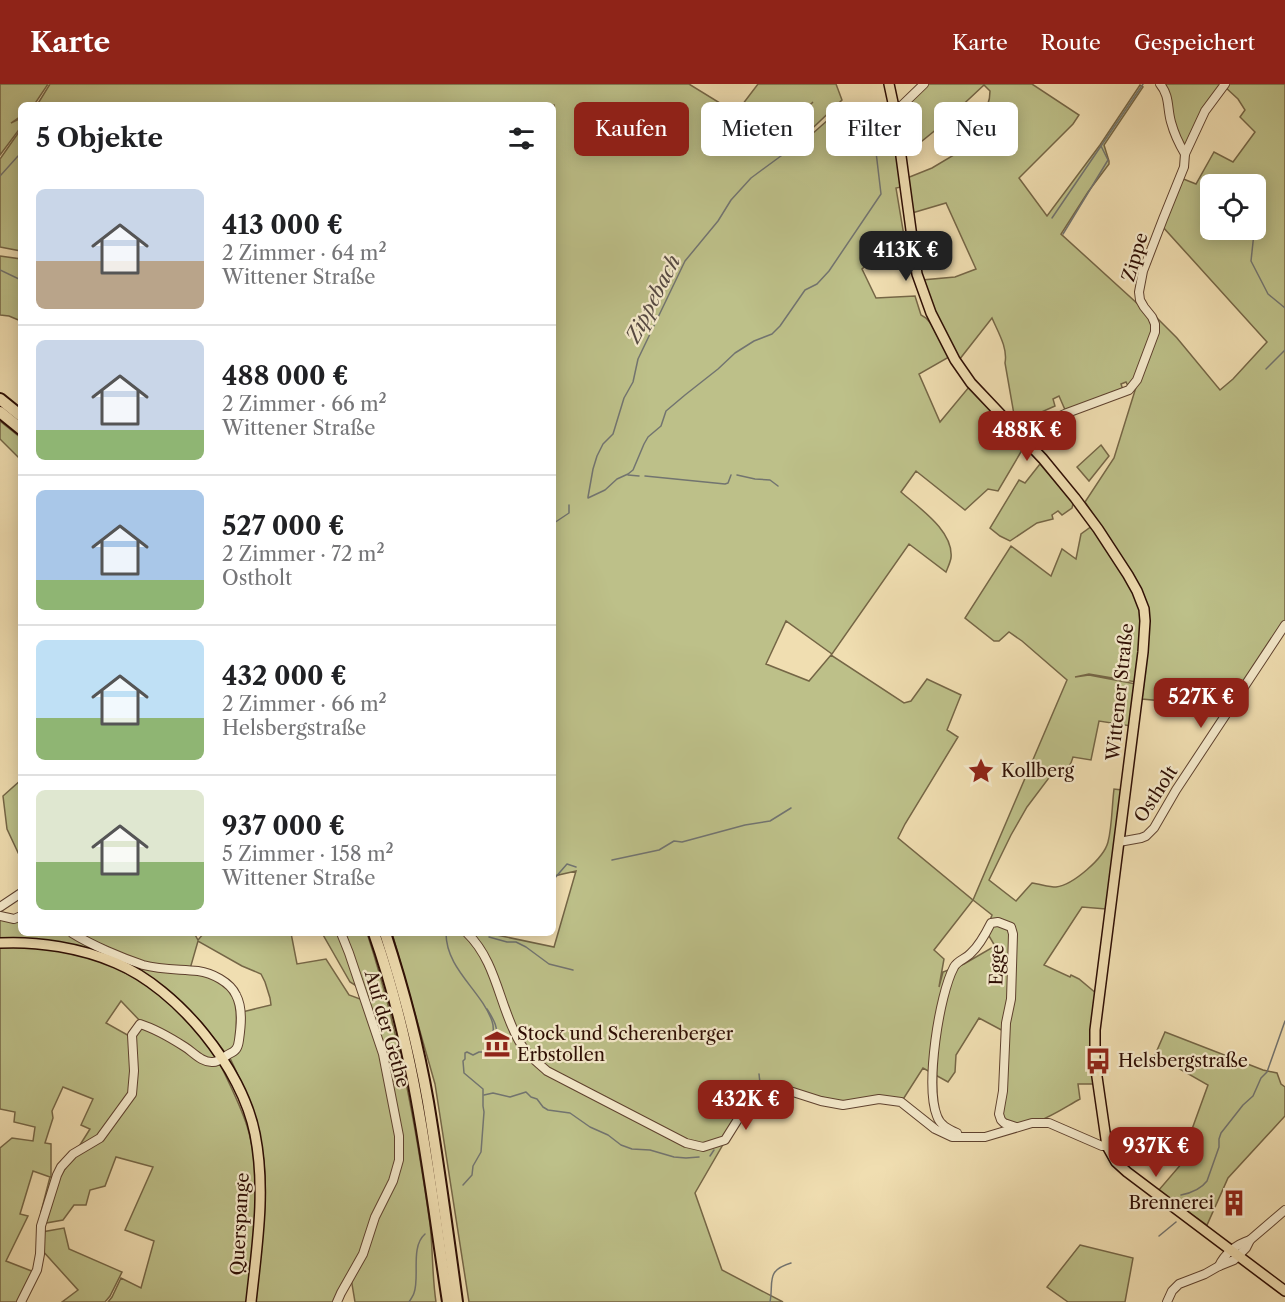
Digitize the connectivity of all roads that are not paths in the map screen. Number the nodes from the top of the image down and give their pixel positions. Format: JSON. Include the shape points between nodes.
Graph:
{"nodes":[{"id":1,"x":889,"y":84,"type":"edge"},
{"id":2,"x":924,"y":84,"type":"edge"},
{"id":3,"x":1160,"y":84,"type":"edge"},
{"id":4,"x":1225,"y":84,"type":"edge"},
{"id":5,"x":893,"y":102,"type":"edge"},
{"id":6,"x":905,"y":102,"type":"edge"},
{"id":7,"x":1185,"y":154,"type":"junction"},
{"id":8,"x":901,"y":156,"type":"edge"},
{"id":9,"x":0,"y":399,"type":"edge"},
{"id":10,"x":0,"y":412,"type":"edge"},
{"id":11,"x":18,"y":414,"type":"edge"},
{"id":12,"x":18,"y":427,"type":"edge"},
{"id":13,"x":1022,"y":437,"type":"junction"},
{"id":14,"x":1285,"y":625,"type":"edge"},
{"id":15,"x":1119,"y":842,"type":"junction"},
{"id":16,"x":18,"y":895,"type":"edge"},
{"id":17,"x":0,"y":907,"type":"edge"},
{"id":18,"x":0,"y":916,"type":"edge"},
{"id":19,"x":18,"y":917,"type":"edge"},
{"id":20,"x":77,"y":936,"type":"edge"},
{"id":21,"x":342,"y":936,"type":"edge"},
{"id":22,"x":375,"y":936,"type":"edge"},
{"id":23,"x":386,"y":936,"type":"edge"},
{"id":24,"x":470,"y":936,"type":"edge"},
{"id":25,"x":0,"y":943,"type":"edge"},
{"id":26,"x":223,"y":1058,"type":"junction"},
{"id":27,"x":1018,"y":1127,"type":"junction"},
{"id":28,"x":976,"y":1138,"type":"junction"},
{"id":29,"x":1107,"y":1146,"type":"junction"},
{"id":30,"x":1285,"y":1210,"type":"edge"},
{"id":31,"x":1235,"y":1254,"type":"junction"},
{"id":32,"x":451,"y":1257,"type":"junction"},
{"id":33,"x":1285,"y":1291,"type":"edge"},
{"id":34,"x":21,"y":1302,"type":"edge"},
{"id":35,"x":251,"y":1302,"type":"edge"},
{"id":36,"x":337,"y":1302,"type":"edge"},
{"id":37,"x":448,"y":1302,"type":"edge"},
{"id":38,"x":457,"y":1302,"type":"edge"},
{"id":39,"x":462,"y":1302,"type":"edge"},
{"id":40,"x":1167,"y":1302,"type":"edge"}],
"edges":[{"from":1,"to":5,"type":"main road","name":"Wittener Straße"},
{"from":2,"to":6,"type":"street"},
{"from":3,"to":7,"type":"street","via":[[1167,94],[1170,119]]},
{"from":4,"to":7,"type":"street","name":"Zippe","via":[[1205,111]]},
{"from":7,"to":13,"type":"street","name":"Zippe","via":[[1184,167],[1143,271],[1140,300],[1152,317],[1155,332],[1137,380],[1129,390],[1067,413]]},
{"from":8,"to":13,"type":"main road","name":"Wittener Straße","via":[[917,274],[926,301],[960,367]]},
{"from":9,"to":11,"type":"highway"},
{"from":10,"to":12,"type":"highway"},
{"from":13,"to":15,"type":"main road","name":"Wittener Straße","via":[[1098,529],[1133,583],[1144,609],[1143,652]]},
{"from":14,"to":15,"type":"street","name":"Ostholt","via":[[1154,828],[1146,836]]},
{"from":15,"to":29,"type":"main road","name":"Wittener Straße","via":[[1095,1030],[1095,1063]]},
{"from":16,"to":17,"type":"street"},
{"from":18,"to":19,"type":"street"},
{"from":20,"to":26,"type":"street","via":[[143,965],[200,971],[225,982],[236,994],[240,1027],[238,1047]]},
{"from":21,"to":36,"type":"street","name":"Auf der Gethe","via":[[383,1054],[399,1136],[399,1160],[363,1254]]},
{"from":22,"to":37,"type":"highway","via":[[416,1095]]},
{"from":23,"to":32,"type":"highway","via":[[428,1101]]},
{"from":24,"to":28,"type":"street","via":[[490,965],[519,1042],[531,1056],[547,1071],[686,1143],[703,1147],[725,1140],[755,1092],[771,1085],[843,1105],[879,1099],[901,1102],[935,1129],[952,1137]]},
{"from":25,"to":26,"type":"main road","name":"Querspange","via":[[51,946],[117,963],[182,1008]]},
{"from":26,"to":34,"type":"street","via":[[209,1062],[199,1058],[140,1024],[132,1035],[132,1094],[100,1138],[73,1154],[57,1175],[41,1226],[37,1270]]},
{"from":26,"to":35,"type":"main road","name":"Querspange","via":[[250,1116],[261,1173]]},
{"from":27,"to":28,"type":"street"},
{"from":27,"to":28,"type":"street","name":"Egge","via":[[1004,1123],[999,1114],[1011,999],[1013,934],[1011,927],[991,922],[977,946],[956,964],[950,975],[933,1061],[937,1118],[949,1130]]},
{"from":27,"to":29,"type":"street","via":[[1049,1123]]},
{"from":29,"to":31,"type":"main road","name":"Wittener Straße","via":[[1127,1172]]},
{"from":30,"to":31,"type":"street","via":[[1241,1243]]},
{"from":31,"to":33,"type":"main road","name":"Wittener Straße"},
{"from":31,"to":40,"type":"street","via":[[1222,1259],[1205,1274],[1179,1284]]},
{"from":32,"to":38,"type":"highway"},
{"from":32,"to":39,"type":"highway"}]}
